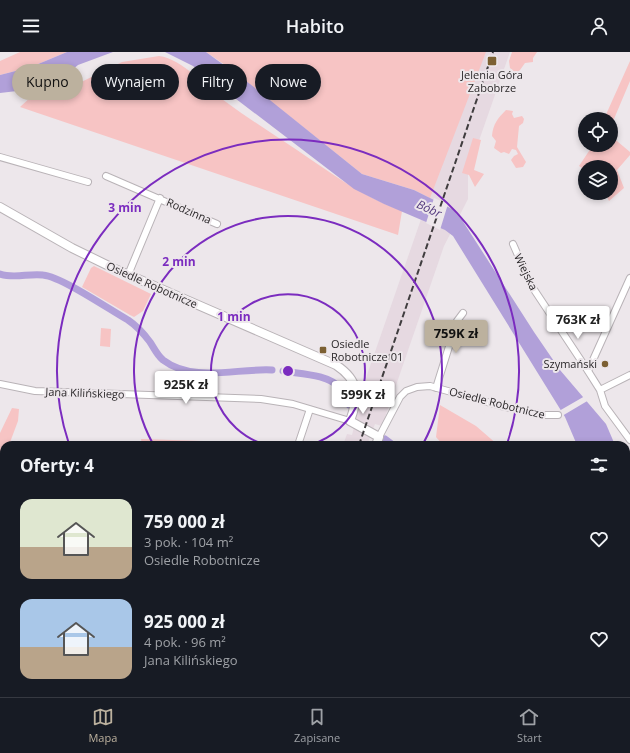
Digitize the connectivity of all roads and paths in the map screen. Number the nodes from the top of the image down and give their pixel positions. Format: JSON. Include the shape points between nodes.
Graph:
{"nodes":[{"id":1,"x":0,"y":157,"type":"edge"},
{"id":2,"x":106,"y":176,"type":"dead end"},
{"id":3,"x":88,"y":182,"type":"dead end"},
{"id":4,"x":160,"y":198,"type":"junction"},
{"id":5,"x":0,"y":208,"type":"edge"},
{"id":6,"x":217,"y":224,"type":"dead end"},
{"id":7,"x":513,"y":244,"type":"dead end"},
{"id":8,"x":128,"y":275,"type":"junction"},
{"id":9,"x":630,"y":278,"type":"edge"},
{"id":10,"x":463,"y":313,"type":"dead end"},
{"id":11,"x":588,"y":371,"type":"junction"},
{"id":12,"x":630,"y":375,"type":"edge"},
{"id":13,"x":0,"y":384,"type":"edge"},
{"id":14,"x":436,"y":388,"type":"junction"},
{"id":15,"x":600,"y":390,"type":"junction"},
{"id":16,"x":310,"y":408,"type":"junction"},
{"id":17,"x":558,"y":415,"type":"dead end"},
{"id":18,"x":350,"y":421,"type":"junction"},
{"id":19,"x":379,"y":437,"type":"junction"},
{"id":20,"x":630,"y":440,"type":"edge"},
{"id":21,"x":299,"y":441,"type":"edge"},
{"id":22,"x":378,"y":441,"type":"edge"}],
"edges":[{"from":1,"to":3,"type":"street"},
{"from":2,"to":4,"type":"street","name":"Rodzinna"},
{"from":4,"to":6,"type":"street","name":"Rodzinna"},
{"from":4,"to":8,"type":"street","name":"Rodzinna"},
{"from":5,"to":8,"type":"street","name":"Osiedle Robotnicze","via":[[72,248]]},
{"from":7,"to":11,"type":"street","name":"Wiejska","via":[[531,285]]},
{"from":8,"to":18,"type":"street","name":"Osiedle Robotnicze","via":[[336,365],[347,374],[355,388],[357,402]]},
{"from":9,"to":11,"type":"street"},
{"from":10,"to":14,"type":"street","name":"Osiedle Robotnicze","via":[[457,321]]},
{"from":11,"to":15,"type":"street","name":"Wiejska"},
{"from":12,"to":15,"type":"street"},
{"from":13,"to":16,"type":"street","name":"Jana Kilińskiego","via":[[35,391],[261,399]]},
{"from":14,"to":17,"type":"street","name":"Osiedle Robotnicze","via":[[501,406],[551,416]]},
{"from":14,"to":19,"type":"street","name":"Osiedle Robotnicze","via":[[417,387],[403,394]]},
{"from":15,"to":20,"type":"street","name":"Wiejska","via":[[605,406]]},
{"from":16,"to":18,"type":"street","name":"Jana Kilińskiego"},
{"from":16,"to":21,"type":"street"},
{"from":18,"to":19,"type":"street","name":"Jana Kilińskiego"},
{"from":19,"to":22,"type":"street"}]}
